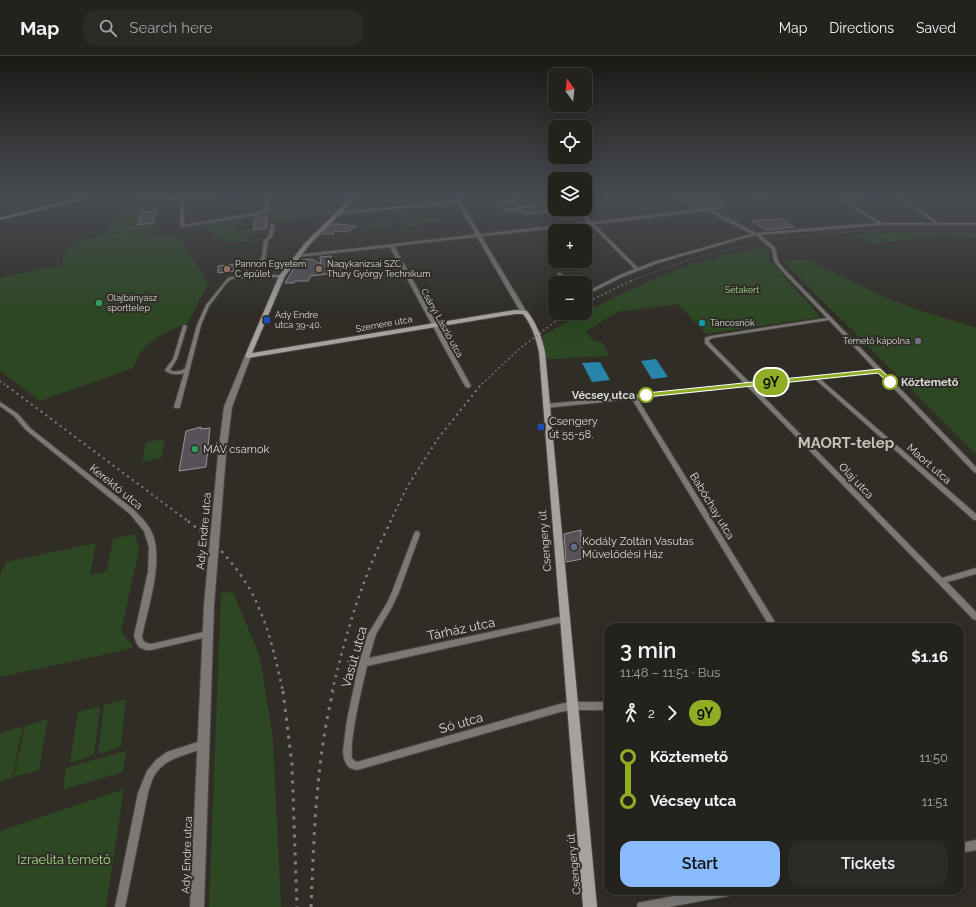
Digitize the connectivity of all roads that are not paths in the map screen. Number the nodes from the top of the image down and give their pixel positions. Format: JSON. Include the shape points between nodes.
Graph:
{"nodes":[{"id":1,"x":269,"y":237,"type":"edge"},
{"id":2,"x":314,"y":237,"type":"edge"},
{"id":3,"x":478,"y":237,"type":"joint"},
{"id":4,"x":605,"y":237,"type":"edge"},
{"id":5,"x":750,"y":237,"type":"edge"},
{"id":6,"x":759,"y":237,"type":"edge"},
{"id":7,"x":392,"y":246,"type":"junction"},
{"id":8,"x":297,"y":256,"type":"junction"},
{"id":9,"x":637,"y":269,"type":"junction"},
{"id":10,"x":255,"y":276,"type":"junction"},
{"id":11,"x":282,"y":276,"type":"junction"},
{"id":12,"x":592,"y":289,"type":"edge"},
{"id":13,"x":523,"y":311,"type":"junction"},
{"id":14,"x":830,"y":319,"type":"junction"},
{"id":15,"x":434,"y":325,"type":"junction"},
{"id":16,"x":185,"y":326,"type":"dead end"},
{"id":17,"x":248,"y":356,"type":"junction"},
{"id":18,"x":187,"y":370,"type":"junction"},
{"id":19,"x":880,"y":371,"type":"junction"},
{"id":20,"x":815,"y":377,"type":"junction"},
{"id":21,"x":748,"y":384,"type":"junction"},
{"id":22,"x":468,"y":386,"type":"dead end"},
{"id":23,"x":633,"y":396,"type":"junction"},
{"id":24,"x":0,"y":404,"type":"edge"},
{"id":25,"x":546,"y":406,"type":"junction"},
{"id":26,"x":177,"y":407,"type":"dead end"},
{"id":27,"x":976,"y":471,"type":"edge"},
{"id":28,"x":976,"y":518,"type":"edge"},
{"id":29,"x":417,"y":534,"type":"dead end"},
{"id":30,"x":976,"y":571,"type":"edge"},
{"id":31,"x":941,"y":581,"type":"junction"},
{"id":32,"x":976,"y":617,"type":"edge"},
{"id":33,"x":564,"y":619,"type":"junction"},
{"id":34,"x":772,"y":623,"type":"edge"},
{"id":35,"x":208,"y":634,"type":"junction"},
{"id":36,"x":363,"y":663,"type":"junction"},
{"id":37,"x":572,"y":706,"type":"junction"},
{"id":38,"x":604,"y":706,"type":"edge"},
{"id":39,"x":204,"y":744,"type":"junction"},
{"id":40,"x":357,"y":766,"type":"joint"},
{"id":41,"x":976,"y":845,"type":"edge"},
{"id":42,"x":964,"y":847,"type":"edge"},
{"id":43,"x":706,"y":895,"type":"edge"},
{"id":44,"x":120,"y":907,"type":"edge"},
{"id":45,"x":197,"y":907,"type":"edge"},
{"id":46,"x":590,"y":907,"type":"edge"},
{"id":47,"x":642,"y":907,"type":"edge"}],
"edges":[{"from":1,"to":10,"type":"street"},
{"from":2,"to":8,"type":"main road","name":"Ady Endre utca"},
{"from":3,"to":7,"type":"street"},
{"from":3,"to":13,"type":"street","name":"Csengery út","via":[[482,238]]},
{"from":4,"to":9,"type":"street"},
{"from":5,"to":9,"type":"street"},
{"from":6,"to":14,"type":"street","bridge":true,"via":[[773,248],[780,266]]},
{"from":7,"to":8,"type":"street"},
{"from":7,"to":15,"type":"street","name":"Csányi László utca"},
{"from":8,"to":11,"type":"main road","name":"Ady Endre utca"},
{"from":9,"to":12,"type":"street"},
{"from":10,"to":11,"type":"street"},
{"from":10,"to":18,"type":"street","via":[[231,278],[207,306]]},
{"from":11,"to":17,"type":"main road","name":"Ady Endre utca"},
{"from":13,"to":15,"type":"main road","name":"Szemere utca"},
{"from":13,"to":25,"type":"main road","name":"Csengery út","via":[[532,323],[541,344]]},
{"from":14,"to":19,"type":"street"},
{"from":14,"to":21,"type":"street","name":"Olaj utca","via":[[707,339]]},
{"from":15,"to":17,"type":"main road","name":"Szemere utca"},
{"from":15,"to":22,"type":"street","name":"Csányi László utca"},
{"from":16,"to":18,"type":"street","via":[[175,359],[167,370],[173,373]]},
{"from":17,"to":35,"type":"street","name":"Ady Endre utca","via":[[231,395],[226,416]]},
{"from":18,"to":26,"type":"street"},
{"from":19,"to":20,"type":"street"},
{"from":19,"to":27,"type":"street"},
{"from":20,"to":21,"type":"street"},
{"from":20,"to":28,"type":"street","name":"Maort utca"},
{"from":21,"to":23,"type":"street"},
{"from":21,"to":31,"type":"street","name":"Olaj utca"},
{"from":23,"to":25,"type":"street"},
{"from":23,"to":34,"type":"street","name":"Babóchay utca"},
{"from":24,"to":35,"type":"street","name":"Kerektó utca","via":[[132,512],[147,530],[153,548],[153,559],[138,636],[142,646],[151,647]]},
{"from":25,"to":33,"type":"main road","name":"Csengery út"},
{"from":29,"to":36,"type":"street","name":"Vasút utca","via":[[392,600],[373,630]]},
{"from":30,"to":31,"type":"street"},
{"from":31,"to":32,"type":"street","name":"Olaj utca"},
{"from":33,"to":36,"type":"street","name":"Tárház utca"},
{"from":33,"to":37,"type":"main road","name":"Csengery út"},
{"from":35,"to":39,"type":"street","name":"Ady Endre utca"},
{"from":36,"to":40,"type":"street","name":"Vasút utca","via":[[354,701],[347,751],[347,758],[351,764]]},
{"from":37,"to":38,"type":"street","name":"Só utca"},
{"from":37,"to":40,"type":"street","name":"Só utca"},
{"from":37,"to":46,"type":"main road","name":"Csengery út"},
{"from":39,"to":44,"type":"street","via":[[170,755],[150,774],[143,793]]},
{"from":39,"to":45,"type":"street","name":"Ady Endre utca"},
{"from":41,"to":42,"type":"street"},
{"from":43,"to":47,"type":"street"}]}
